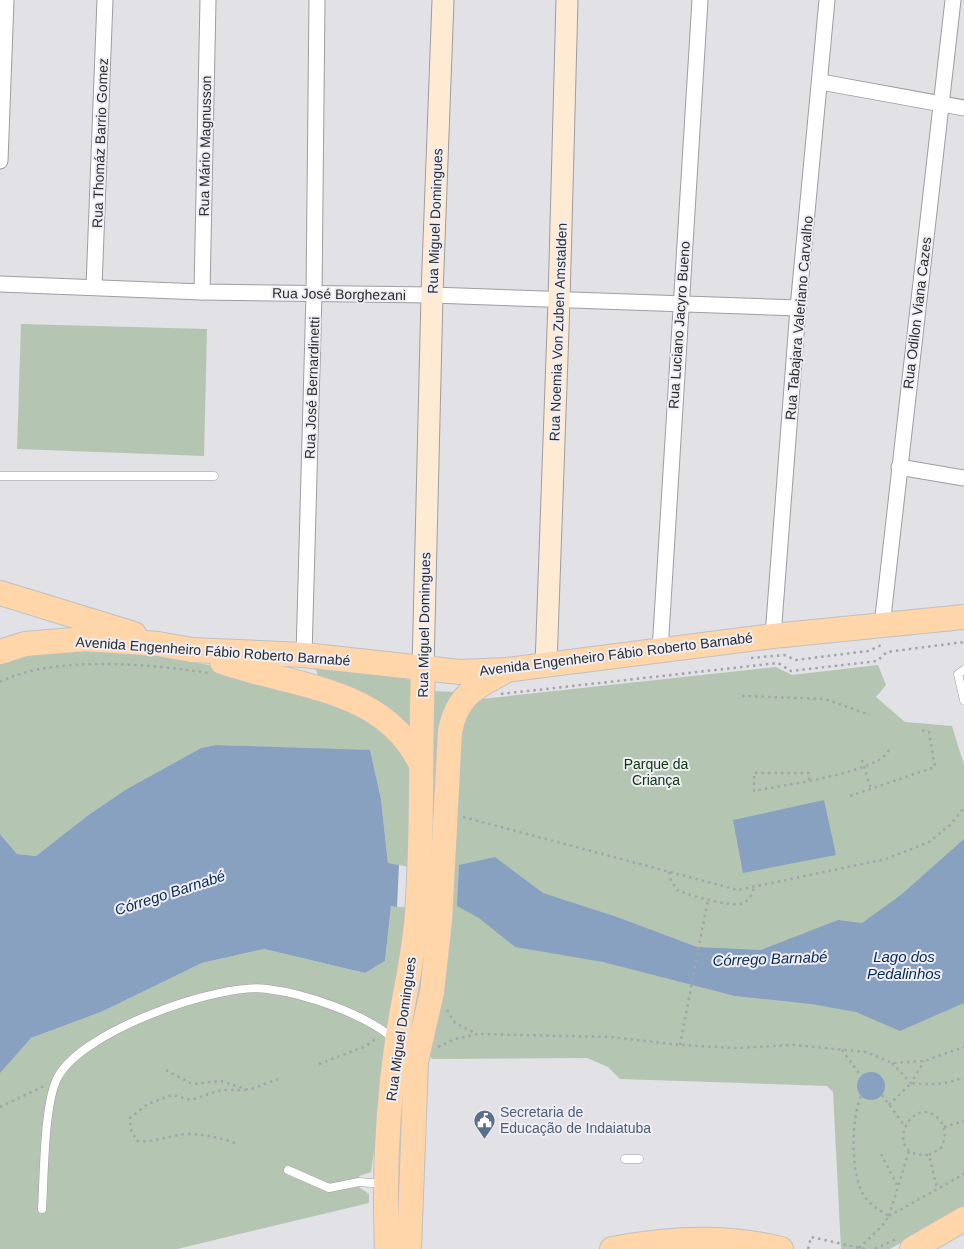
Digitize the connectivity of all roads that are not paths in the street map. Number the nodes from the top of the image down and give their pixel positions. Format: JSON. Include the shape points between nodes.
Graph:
{"nodes":[{"id":1,"x":6,"y":0,"type":"edge"},
{"id":2,"x":105,"y":0,"type":"edge"},
{"id":3,"x":208,"y":0,"type":"edge"},
{"id":4,"x":317,"y":0,"type":"edge"},
{"id":5,"x":443,"y":0,"type":"edge"},
{"id":6,"x":567,"y":0,"type":"edge"},
{"id":7,"x":700,"y":0,"type":"edge"},
{"id":8,"x":827,"y":0,"type":"edge"},
{"id":9,"x":953,"y":0,"type":"edge"},
{"id":10,"x":821,"y":82,"type":"junction"},
{"id":11,"x":942,"y":104,"type":"junction"},
{"id":12,"x":964,"y":108,"type":"edge"},
{"id":13,"x":0,"y":161,"type":"edge"},
{"id":14,"x":0,"y":284,"type":"edge"},
{"id":15,"x":94,"y":287,"type":"junction"},
{"id":16,"x":202,"y":292,"type":"junction"},
{"id":17,"x":314,"y":295,"type":"junction"},
{"id":18,"x":432,"y":295,"type":"junction"},
{"id":19,"x":559,"y":300,"type":"junction"},
{"id":20,"x":680,"y":304,"type":"junction"},
{"id":21,"x":798,"y":308,"type":"junction"},
{"id":22,"x":899,"y":467,"type":"junction"},
{"id":23,"x":0,"y":476,"type":"edge"},
{"id":24,"x":214,"y":476,"type":"dead end"},
{"id":25,"x":964,"y":478,"type":"edge"},
{"id":26,"x":0,"y":593,"type":"edge"},
{"id":27,"x":964,"y":617,"type":"edge"},
{"id":28,"x":887,"y":634,"type":"junction"},
{"id":29,"x":773,"y":636,"type":"junction"},
{"id":30,"x":192,"y":650,"type":"junction"},
{"id":31,"x":660,"y":650,"type":"junction"},
{"id":32,"x":0,"y":652,"type":"edge"},
{"id":33,"x":156,"y":653,"type":"junction"},
{"id":34,"x":304,"y":655,"type":"junction"},
{"id":35,"x":546,"y":665,"type":"junction"},
{"id":36,"x":423,"y":668,"type":"junction"},
{"id":37,"x":506,"y":670,"type":"junction"},
{"id":38,"x":964,"y":670,"type":"edge"},
{"id":39,"x":964,"y":700,"type":"edge"},
{"id":40,"x":421,"y":765,"type":"junction"},
{"id":41,"x":397,"y":1040,"type":"junction"},
{"id":42,"x":626,"y":1159,"type":"dead end"},
{"id":43,"x":639,"y":1159,"type":"dead end"},
{"id":44,"x":288,"y":1170,"type":"dead end"},
{"id":45,"x":387,"y":1184,"type":"junction"},
{"id":46,"x":42,"y":1209,"type":"dead end"},
{"id":47,"x":964,"y":1219,"type":"edge"},
{"id":48,"x":387,"y":1249,"type":"edge"},
{"id":49,"x":409,"y":1249,"type":"edge"},
{"id":50,"x":612,"y":1249,"type":"edge"},
{"id":51,"x":781,"y":1249,"type":"edge"},
{"id":52,"x":912,"y":1249,"type":"edge"}],
"edges":[{"from":1,"to":13,"type":"street"},
{"from":2,"to":15,"type":"street","name":"Rua Thomáz Barrio Gomez"},
{"from":3,"to":16,"type":"street","name":"Rua Mário Magnusson"},
{"from":4,"to":17,"type":"street","name":"Rua José Bernardinetti"},
{"from":5,"to":18,"type":"main road","name":"Rua Miguel Domingues"},
{"from":6,"to":19,"type":"main road","name":"Rua Noemia Von Zuben Amstalden"},
{"from":7,"to":20,"type":"street","name":"Rua Luciano Jacyro Bueno"},
{"from":8,"to":10,"type":"street","name":"Rua Tabajara Valeriano Carvalho"},
{"from":9,"to":11,"type":"street","name":"Rua Odilon Viana Cazes"},
{"from":10,"to":11,"type":"street"},
{"from":10,"to":21,"type":"street","name":"Rua Tabajara Valeriano Carvalho"},
{"from":11,"to":12,"type":"street"},
{"from":11,"to":22,"type":"street","name":"Rua Odilon Viana Cazes"},
{"from":14,"to":15,"type":"street","name":"Rua José Borghezani"},
{"from":15,"to":16,"type":"street","name":"Rua José Borghezani"},
{"from":16,"to":17,"type":"street","name":"Rua José Borghezani"},
{"from":17,"to":18,"type":"street","name":"Rua José Borghezani"},
{"from":17,"to":34,"type":"street","name":"Rua José Bernardinetti"},
{"from":18,"to":19,"type":"street","name":"Rua José Borghezani"},
{"from":18,"to":36,"type":"main road","name":"Rua Miguel Domingues"},
{"from":19,"to":20,"type":"street","name":"Rua José Borghezani"},
{"from":19,"to":35,"type":"main road","name":"Rua Noemia Von Zuben Amstalden"},
{"from":20,"to":21,"type":"street","name":"Rua José Borghezani"},
{"from":20,"to":31,"type":"street","name":"Rua Luciano Jacyro Bueno"},
{"from":21,"to":29,"type":"street","name":"Rua Tabajara Valeriano Carvalho"},
{"from":22,"to":25,"type":"street"},
{"from":22,"to":28,"type":"street","name":"Rua Odilon Viana Cazes"},
{"from":23,"to":24,"type":"lane"},
{"from":26,"to":33,"type":"main road","via":[[122,630]]},
{"from":27,"to":28,"type":"main road","name":"Avenida Engenheiro Fábio Roberto Barnabé"},
{"from":28,"to":29,"type":"main road","name":"Avenida Engenheiro Fábio Roberto Barnabé"},
{"from":29,"to":31,"type":"main road","name":"Avenida Engenheiro Fábio Roberto Barnabé"},
{"from":30,"to":33,"type":"main road","name":"Avenida Engenheiro Fábio Roberto Barnabé"},
{"from":30,"to":34,"type":"main road","name":"Avenida Engenheiro Fábio Roberto Barnabé"},
{"from":30,"to":40,"type":"main road","via":[[224,663],[325,690],[379,714],[401,732]]},
{"from":31,"to":35,"type":"main road","name":"Avenida Engenheiro Fábio Roberto Barnabé"},
{"from":32,"to":33,"type":"main road","name":"Avenida Engenheiro Fábio Roberto Barnabé","via":[[25,644],[86,639]]},
{"from":34,"to":36,"type":"main road","name":"Avenida Engenheiro Fábio Roberto Barnabé"},
{"from":35,"to":37,"type":"main road","name":"Avenida Engenheiro Fábio Roberto Barnabé"},
{"from":36,"to":37,"type":"main road","name":"Avenida Engenheiro Fábio Roberto Barnabé","via":[[460,672]]},
{"from":36,"to":40,"type":"main road","name":"Rua Miguel Domingues"},
{"from":37,"to":49,"type":"main road","name":"Rua Miguel Domingues","via":[[474,687],[452,718],[440,920],[432,992],[416,1062]]},
{"from":38,"to":39,"type":"lane","via":[[958,674]]},
{"from":40,"to":41,"type":"main road","name":"Rua Miguel Domingues","via":[[417,914],[410,976]]},
{"from":41,"to":45,"type":"main road","name":"Rua Miguel Domingues","via":[[390,1103]]},
{"from":41,"to":46,"type":"lane","via":[[381,1028],[323,1002],[266,988],[226,991],[158,1010],[116,1030],[77,1055],[56,1080],[49,1112]]},
{"from":42,"to":43,"type":"lane"},
{"from":44,"to":45,"type":"lane","via":[[329,1188],[359,1182]]},
{"from":45,"to":48,"type":"main road","name":"Rua Miguel Domingues"},
{"from":47,"to":52,"type":"main road"},
{"from":50,"to":51,"type":"main road","via":[[683,1239],[750,1241]]}]}
